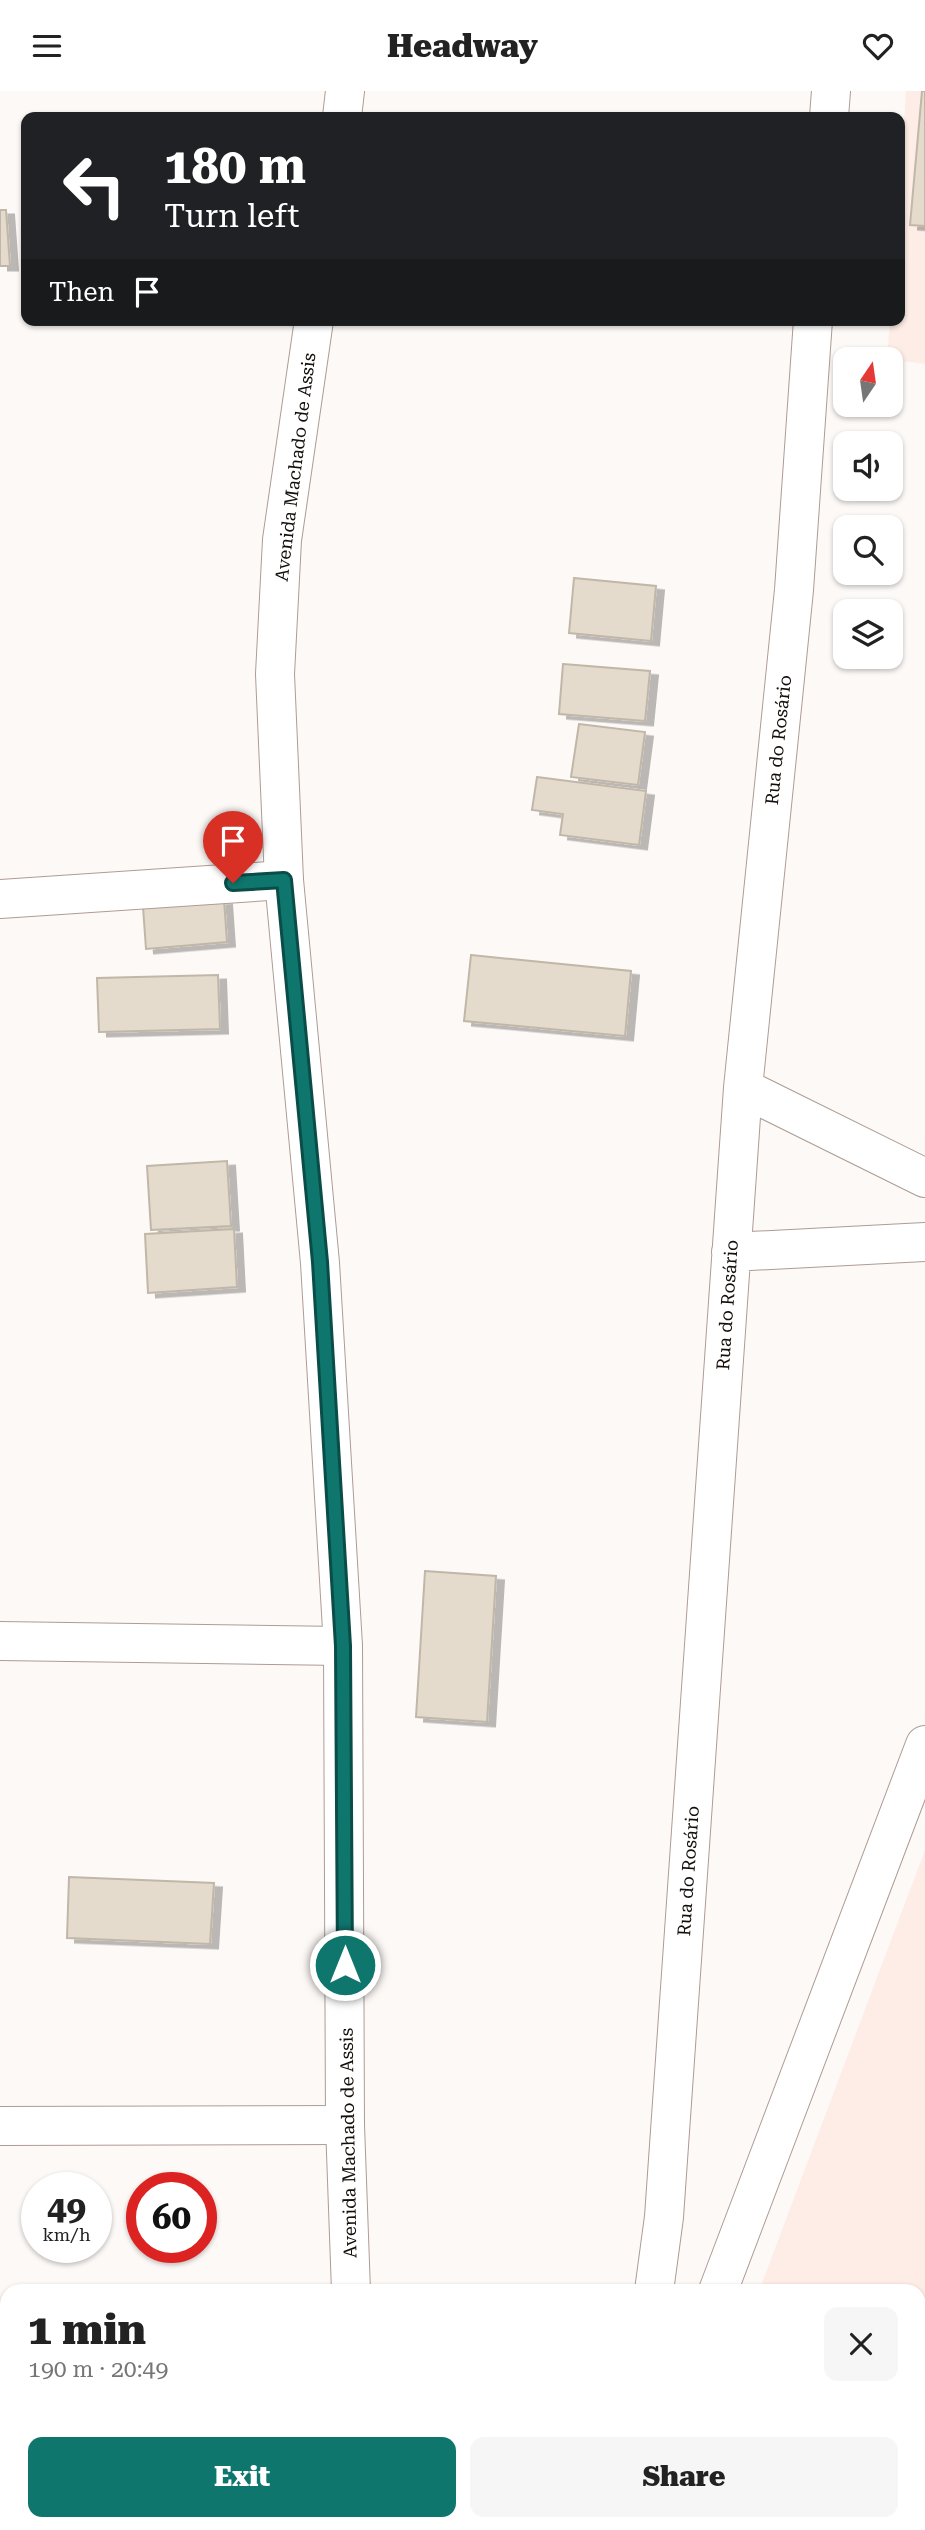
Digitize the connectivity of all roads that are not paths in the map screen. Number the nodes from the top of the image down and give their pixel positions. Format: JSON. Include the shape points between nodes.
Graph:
{"nodes":[{"id":1,"x":345,"y":91,"type":"edge"},
{"id":2,"x":831,"y":91,"type":"edge"},
{"id":3,"x":343,"y":112,"type":"edge"},
{"id":4,"x":829,"y":112,"type":"edge"},
{"id":5,"x":313,"y":326,"type":"edge"},
{"id":6,"x":813,"y":326,"type":"edge"},
{"id":7,"x":284,"y":880,"type":"junction"},
{"id":8,"x":0,"y":898,"type":"edge"},
{"id":9,"x":743,"y":1088,"type":"junction"},
{"id":10,"x":925,"y":1178,"type":"edge"},
{"id":11,"x":925,"y":1242,"type":"edge"},
{"id":12,"x":731,"y":1252,"type":"junction"},
{"id":13,"x":0,"y":1641,"type":"edge"},
{"id":14,"x":343,"y":1646,"type":"junction"},
{"id":15,"x":925,"y":1745,"type":"edge"},
{"id":16,"x":345,"y":2125,"type":"junction"},
{"id":17,"x":0,"y":2126,"type":"edge"},
{"id":18,"x":351,"y":2284,"type":"edge"},
{"id":19,"x":655,"y":2284,"type":"edge"},
{"id":20,"x":721,"y":2284,"type":"edge"}],
"edges":[{"from":1,"to":3,"type":"street"},
{"from":2,"to":4,"type":"street"},
{"from":5,"to":7,"type":"street","name":"Avenida Machado de Assis","via":[[282,540],[275,674]]},
{"from":6,"to":9,"type":"street","name":"Rua do Rosário","via":[[794,590]]},
{"from":7,"to":8,"type":"street"},
{"from":7,"to":14,"type":"street","name":"Avenida Machado de Assis","via":[[320,1262]]},
{"from":9,"to":10,"type":"street"},
{"from":9,"to":12,"type":"street","name":"Rua do Rosário"},
{"from":11,"to":12,"type":"street"},
{"from":12,"to":19,"type":"street","name":"Rua do Rosário","via":[[665,2204]]},
{"from":13,"to":14,"type":"street"},
{"from":14,"to":16,"type":"street","name":"Avenida Machado de Assis"},
{"from":15,"to":20,"type":"street"},
{"from":16,"to":17,"type":"street"},
{"from":16,"to":18,"type":"street","name":"Avenida Machado de Assis"}]}
